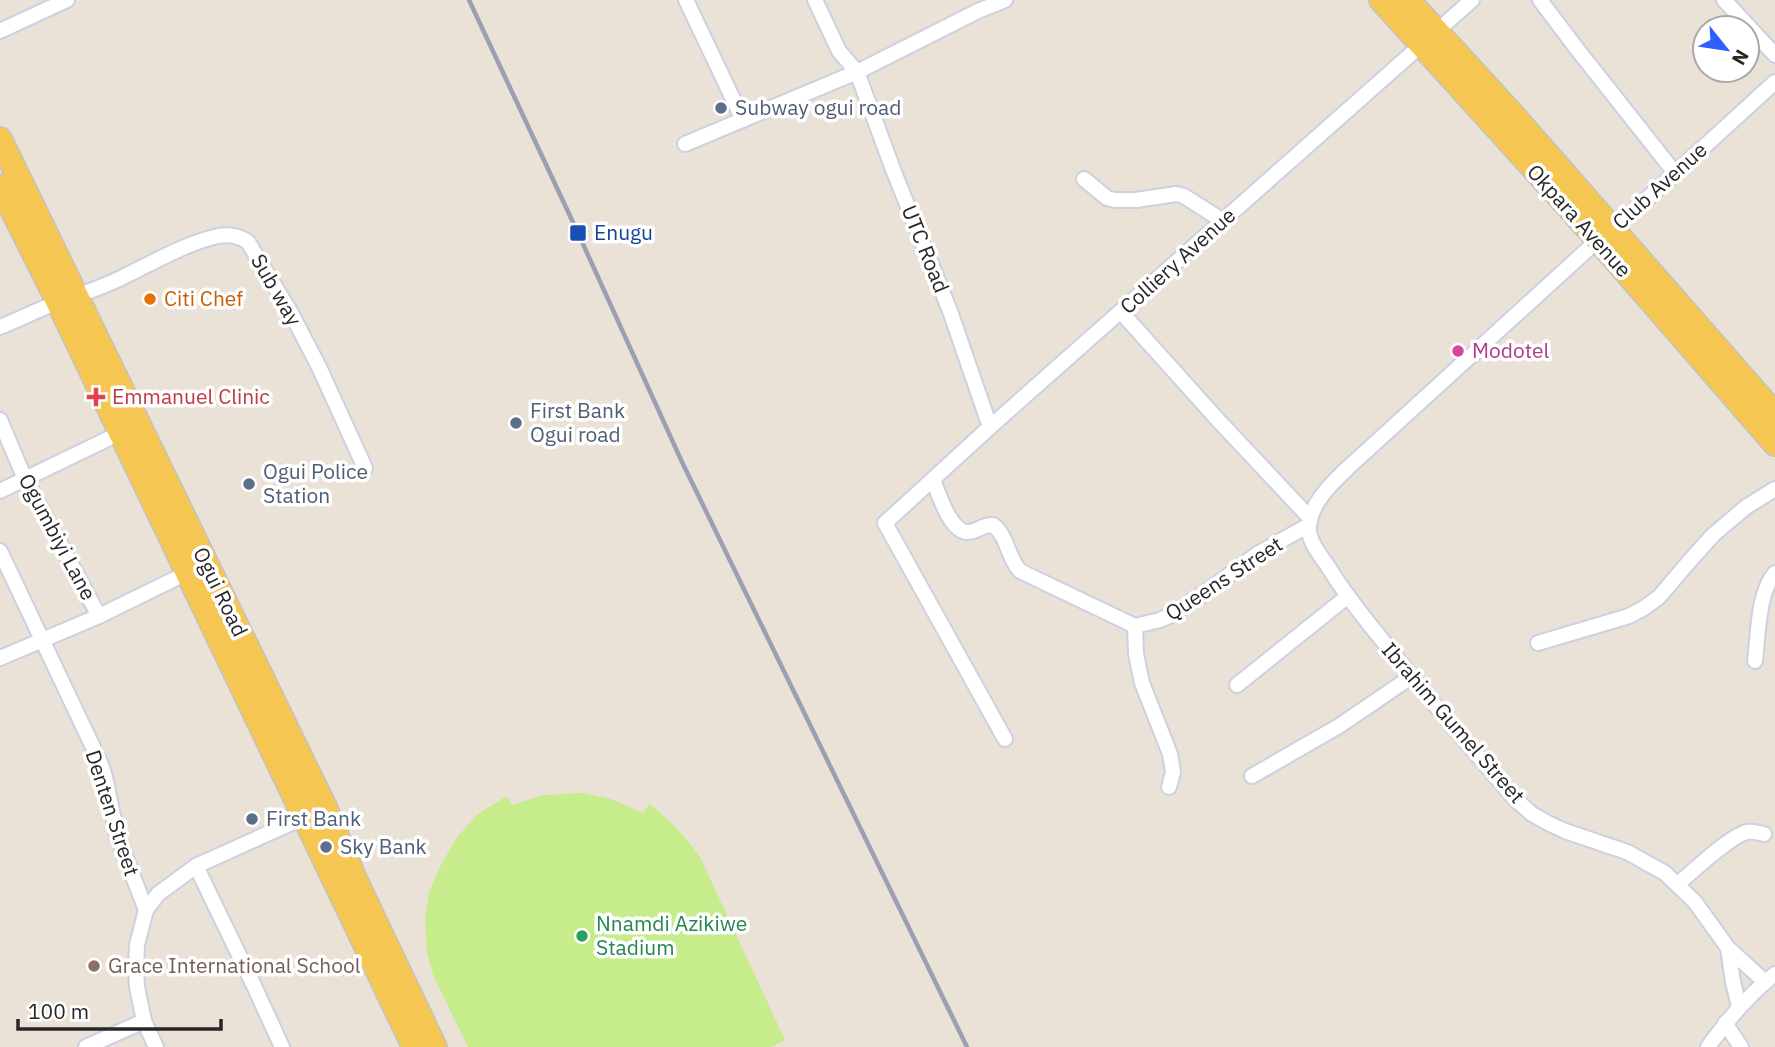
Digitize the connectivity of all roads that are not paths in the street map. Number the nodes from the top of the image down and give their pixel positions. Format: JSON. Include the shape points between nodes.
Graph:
{"nodes":[{"id":1,"x":67,"y":0,"type":"edge"},
{"id":2,"x":687,"y":0,"type":"edge"},
{"id":3,"x":815,"y":0,"type":"edge"},
{"id":4,"x":1005,"y":0,"type":"edge"},
{"id":5,"x":1381,"y":0,"type":"edge"},
{"id":6,"x":1408,"y":0,"type":"edge"},
{"id":7,"x":1472,"y":0,"type":"edge"},
{"id":8,"x":1540,"y":0,"type":"edge"},
{"id":9,"x":1724,"y":0,"type":"edge"},
{"id":10,"x":976,"y":6,"type":"edge"},
{"id":11,"x":0,"y":31,"type":"edge"},
{"id":12,"x":1429,"y":38,"type":"junction"},
{"id":13,"x":1775,"y":55,"type":"edge"},
{"id":14,"x":857,"y":72,"type":"junction"},
{"id":15,"x":1775,"y":82,"type":"edge"},
{"id":16,"x":743,"y":120,"type":"junction"},
{"id":17,"x":685,"y":144,"type":"dead end"},
{"id":18,"x":3,"y":151,"type":"edge"},
{"id":19,"x":1675,"y":173,"type":"junction"},
{"id":20,"x":1084,"y":179,"type":"dead end"},
{"id":21,"x":0,"y":186,"type":"edge"},
{"id":22,"x":1223,"y":221,"type":"junction"},
{"id":23,"x":1606,"y":235,"type":"junction"},
{"id":24,"x":67,"y":300,"type":"junction"},
{"id":25,"x":1121,"y":312,"type":"junction"},
{"id":26,"x":0,"y":327,"type":"edge"},
{"id":27,"x":1775,"y":414,"type":"edge"},
{"id":28,"x":0,"y":419,"type":"edge"},
{"id":29,"x":990,"y":427,"type":"junction"},
{"id":30,"x":120,"y":433,"type":"junction"},
{"id":31,"x":1775,"y":444,"type":"edge"},
{"id":32,"x":365,"y":468,"type":"dead end"},
{"id":33,"x":25,"y":479,"type":"junction"},
{"id":34,"x":933,"y":480,"type":"junction"},
{"id":35,"x":1775,"y":489,"type":"edge"},
{"id":36,"x":0,"y":491,"type":"edge"},
{"id":37,"x":1310,"y":522,"type":"junction"},
{"id":38,"x":0,"y":551,"type":"edge"},
{"id":39,"x":197,"y":569,"type":"junction"},
{"id":40,"x":1775,"y":573,"type":"edge"},
{"id":41,"x":1348,"y":596,"type":"junction"},
{"id":42,"x":99,"y":616,"type":"junction"},
{"id":43,"x":1135,"y":626,"type":"junction"},
{"id":44,"x":43,"y":639,"type":"junction"},
{"id":45,"x":1538,"y":643,"type":"dead end"},
{"id":46,"x":0,"y":658,"type":"edge"},
{"id":47,"x":1755,"y":661,"type":"dead end"},
{"id":48,"x":1411,"y":677,"type":"junction"},
{"id":49,"x":1237,"y":685,"type":"dead end"},
{"id":50,"x":1005,"y":738,"type":"dead end"},
{"id":51,"x":1252,"y":776,"type":"dead end"},
{"id":52,"x":1169,"y":787,"type":"dead end"},
{"id":53,"x":325,"y":807,"type":"junction"},
{"id":54,"x":303,"y":817,"type":"junction"},
{"id":55,"x":1764,"y":834,"type":"dead end"},
{"id":56,"x":196,"y":866,"type":"junction"},
{"id":57,"x":1678,"y":884,"type":"junction"},
{"id":58,"x":146,"y":910,"type":"junction"},
{"id":59,"x":1728,"y":948,"type":"junction"},
{"id":60,"x":1770,"y":978,"type":"edge"},
{"id":61,"x":1740,"y":1006,"type":"junction"},
{"id":62,"x":145,"y":1021,"type":"junction"},
{"id":63,"x":1725,"y":1023,"type":"junction"},
{"id":64,"x":86,"y":1047,"type":"edge"},
{"id":65,"x":156,"y":1047,"type":"edge"},
{"id":66,"x":282,"y":1047,"type":"edge"},
{"id":67,"x":414,"y":1047,"type":"edge"},
{"id":68,"x":435,"y":1047,"type":"edge"},
{"id":69,"x":1708,"y":1047,"type":"edge"},
{"id":70,"x":1741,"y":1047,"type":"edge"}],
"edges":[{"from":1,"to":11,"type":"street"},
{"from":2,"to":16,"type":"street"},
{"from":3,"to":14,"type":"street","name":"UTC Road","via":[[839,51]]},
{"from":4,"to":10,"type":"street"},
{"from":5,"to":12,"type":"main road","name":"Okpara Avenue"},
{"from":6,"to":12,"type":"main road","name":"Okpara Avenue"},
{"from":7,"to":12,"type":"street","name":"Colliery Avenue"},
{"from":8,"to":19,"type":"street"},
{"from":9,"to":13,"type":"street"},
{"from":10,"to":14,"type":"street"},
{"from":12,"to":22,"type":"street","name":"Colliery Avenue"},
{"from":12,"to":23,"type":"main road","name":"Okpara Avenue"},
{"from":14,"to":16,"type":"street"},
{"from":14,"to":29,"type":"street","name":"UTC Road"},
{"from":15,"to":19,"type":"street","name":"Club Avenue"},
{"from":16,"to":17,"type":"street"},
{"from":18,"to":24,"type":"main road","name":"Ogui Road"},
{"from":19,"to":23,"type":"street","name":"Club Avenue"},
{"from":20,"to":22,"type":"street","via":[[1115,200],[1184,196]]},
{"from":21,"to":24,"type":"main road","name":"Ogui Road"},
{"from":22,"to":25,"type":"street","name":"Colliery Avenue"},
{"from":23,"to":27,"type":"main road","name":"Okpara Avenue"},
{"from":23,"to":31,"type":"main road","name":"Okpara Avenue"},
{"from":23,"to":37,"type":"street","name":"Club Avenue","via":[[1351,465],[1328,489]]},
{"from":24,"to":26,"type":"street"},
{"from":24,"to":30,"type":"main road","name":"Ogui Road"},
{"from":24,"to":32,"type":"street","name":"Sub way","via":[[198,242],[241,237],[291,313]]},
{"from":24,"to":39,"type":"main road","name":"Ogui Road"},
{"from":25,"to":29,"type":"street","name":"Colliery Avenue"},
{"from":25,"to":37,"type":"street","name":"Ibrahim Gumel Street"},
{"from":28,"to":33,"type":"street","name":"Ogumbiyi Lane"},
{"from":29,"to":34,"type":"street","name":"Colliery Avenue"},
{"from":30,"to":33,"type":"street"},
{"from":30,"to":39,"type":"main road","name":"Ogui Road"},
{"from":33,"to":36,"type":"street"},
{"from":33,"to":42,"type":"street","name":"Ogumbiyi Lane"},
{"from":34,"to":43,"type":"street","via":[[947,514],[959,529],[966,532],[993,525],[1003,534],[1020,571]]},
{"from":34,"to":50,"type":"street","name":"Colliery Avenue","via":[[884,523]]},
{"from":35,"to":45,"type":"street","via":[[1713,535],[1644,608]]},
{"from":37,"to":41,"type":"street","name":"Ibrahim Gumel Street","via":[[1313,544]]},
{"from":37,"to":43,"type":"street","name":"Queens Street","via":[[1169,616]]},
{"from":38,"to":44,"type":"street","name":"Denten Street"},
{"from":39,"to":42,"type":"street"},
{"from":39,"to":53,"type":"main road","name":"Ogui Road"},
{"from":39,"to":54,"type":"main road","name":"Ogui Road"},
{"from":40,"to":47,"type":"street","via":[[1763,595]]},
{"from":41,"to":48,"type":"street","name":"Ibrahim Gumel Street"},
{"from":41,"to":49,"type":"street"},
{"from":42,"to":44,"type":"street"},
{"from":43,"to":52,"type":"street","via":[[1142,683],[1170,754],[1173,772]]},
{"from":44,"to":46,"type":"street"},
{"from":44,"to":58,"type":"street","name":"Denten Street","via":[[100,762],[117,835]]},
{"from":48,"to":51,"type":"street","via":[[1339,726]]},
{"from":48,"to":57,"type":"street","name":"Ibrahim Gumel Street","via":[[1532,814],[1565,831],[1627,852]]},
{"from":53,"to":54,"type":"street"},
{"from":53,"to":68,"type":"main road","name":"Ogui Road"},
{"from":54,"to":56,"type":"street"},
{"from":54,"to":67,"type":"main road","name":"Ogui Road"},
{"from":55,"to":57,"type":"street","via":[[1750,832],[1737,837]]},
{"from":56,"to":58,"type":"street","via":[[158,894]]},
{"from":56,"to":66,"type":"street"},
{"from":57,"to":59,"type":"street","name":"Ibrahim Gumel Street"},
{"from":58,"to":62,"type":"street","via":[[136,967]]},
{"from":59,"to":60,"type":"street","name":"Ibrahim Gumel Street"},
{"from":59,"to":61,"type":"street"},
{"from":60,"to":61,"type":"street"},
{"from":61,"to":63,"type":"street"},
{"from":62,"to":64,"type":"street"},
{"from":62,"to":65,"type":"street"},
{"from":63,"to":69,"type":"street"},
{"from":63,"to":70,"type":"street"}]}
